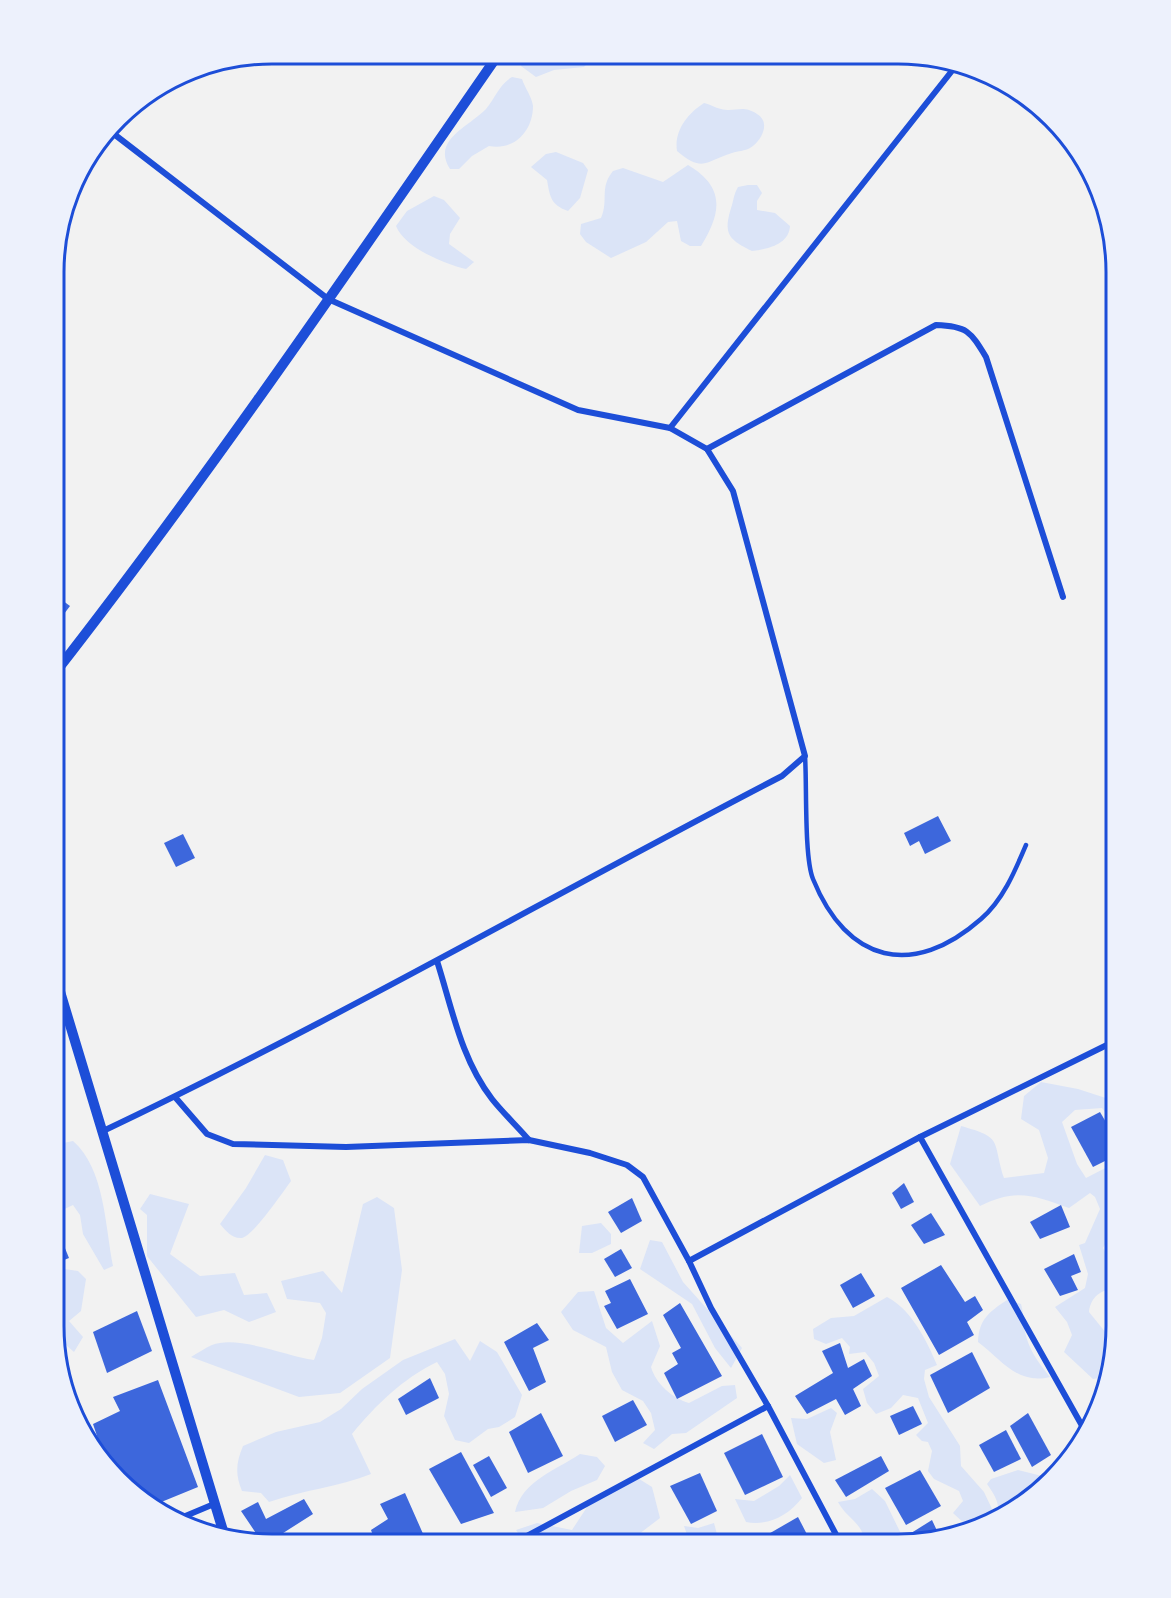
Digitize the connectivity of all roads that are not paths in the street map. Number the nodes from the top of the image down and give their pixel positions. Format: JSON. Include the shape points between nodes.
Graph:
{"nodes":[{"id":1,"x":492,"y":64,"type":"edge"},
{"id":2,"x":952,"y":72,"type":"edge"},
{"id":3,"x":116,"y":135,"type":"edge"},
{"id":4,"x":328,"y":299,"type":"junction"},
{"id":5,"x":670,"y":428,"type":"junction"},
{"id":6,"x":707,"y":449,"type":"junction"},
{"id":7,"x":1063,"y":597,"type":"dead end"},
{"id":8,"x":64,"y":662,"type":"edge"},
{"id":9,"x":805,"y":756,"type":"junction"},
{"id":10,"x":1026,"y":845,"type":"dead end"},
{"id":11,"x":437,"y":961,"type":"junction"},
{"id":12,"x":64,"y":1005,"type":"edge"},
{"id":13,"x":1106,"y":1045,"type":"edge"},
{"id":14,"x":175,"y":1097,"type":"junction"},
{"id":15,"x":102,"y":1132,"type":"junction"},
{"id":16,"x":920,"y":1137,"type":"junction"},
{"id":17,"x":529,"y":1140,"type":"junction"},
{"id":18,"x":689,"y":1261,"type":"junction"},
{"id":19,"x":768,"y":1406,"type":"junction"},
{"id":20,"x":1081,"y":1424,"type":"edge"},
{"id":21,"x":214,"y":1504,"type":"junction"},
{"id":22,"x":187,"y":1515,"type":"edge"},
{"id":23,"x":222,"y":1527,"type":"edge"},
{"id":24,"x":531,"y":1534,"type":"edge"},
{"id":25,"x":836,"y":1534,"type":"edge"}],
"edges":[{"from":1,"to":4,"type":"street"},
{"from":2,"to":5,"type":"street"},
{"from":3,"to":4,"type":"street"},
{"from":4,"to":5,"type":"street","via":[[578,410]]},
{"from":4,"to":8,"type":"street"},
{"from":5,"to":6,"type":"street"},
{"from":6,"to":7,"type":"street","via":[[936,325],[960,326],[972,334],[986,357]]},
{"from":6,"to":9,"type":"street","via":[[733,491]]},
{"from":9,"to":10,"type":"lane","via":[[812,876],[828,912],[852,939],[873,951],[905,956],[950,943],[983,918],[1000,897]]},
{"from":9,"to":11,"type":"street","via":[[782,776]]},
{"from":11,"to":14,"type":"street"},
{"from":11,"to":17,"type":"street","via":[[457,1031],[473,1066],[490,1097]]},
{"from":12,"to":15,"type":"street"},
{"from":13,"to":16,"type":"street"},
{"from":14,"to":15,"type":"street"},
{"from":14,"to":17,"type":"street","via":[[207,1134],[233,1144],[346,1147]]},
{"from":15,"to":21,"type":"street"},
{"from":16,"to":18,"type":"street"},
{"from":16,"to":20,"type":"street"},
{"from":17,"to":18,"type":"street","via":[[627,1165],[643,1177]]},
{"from":18,"to":19,"type":"street","via":[[711,1308]]},
{"from":19,"to":24,"type":"street"},
{"from":19,"to":25,"type":"street"},
{"from":21,"to":22,"type":"street"},
{"from":21,"to":23,"type":"street"}]}
